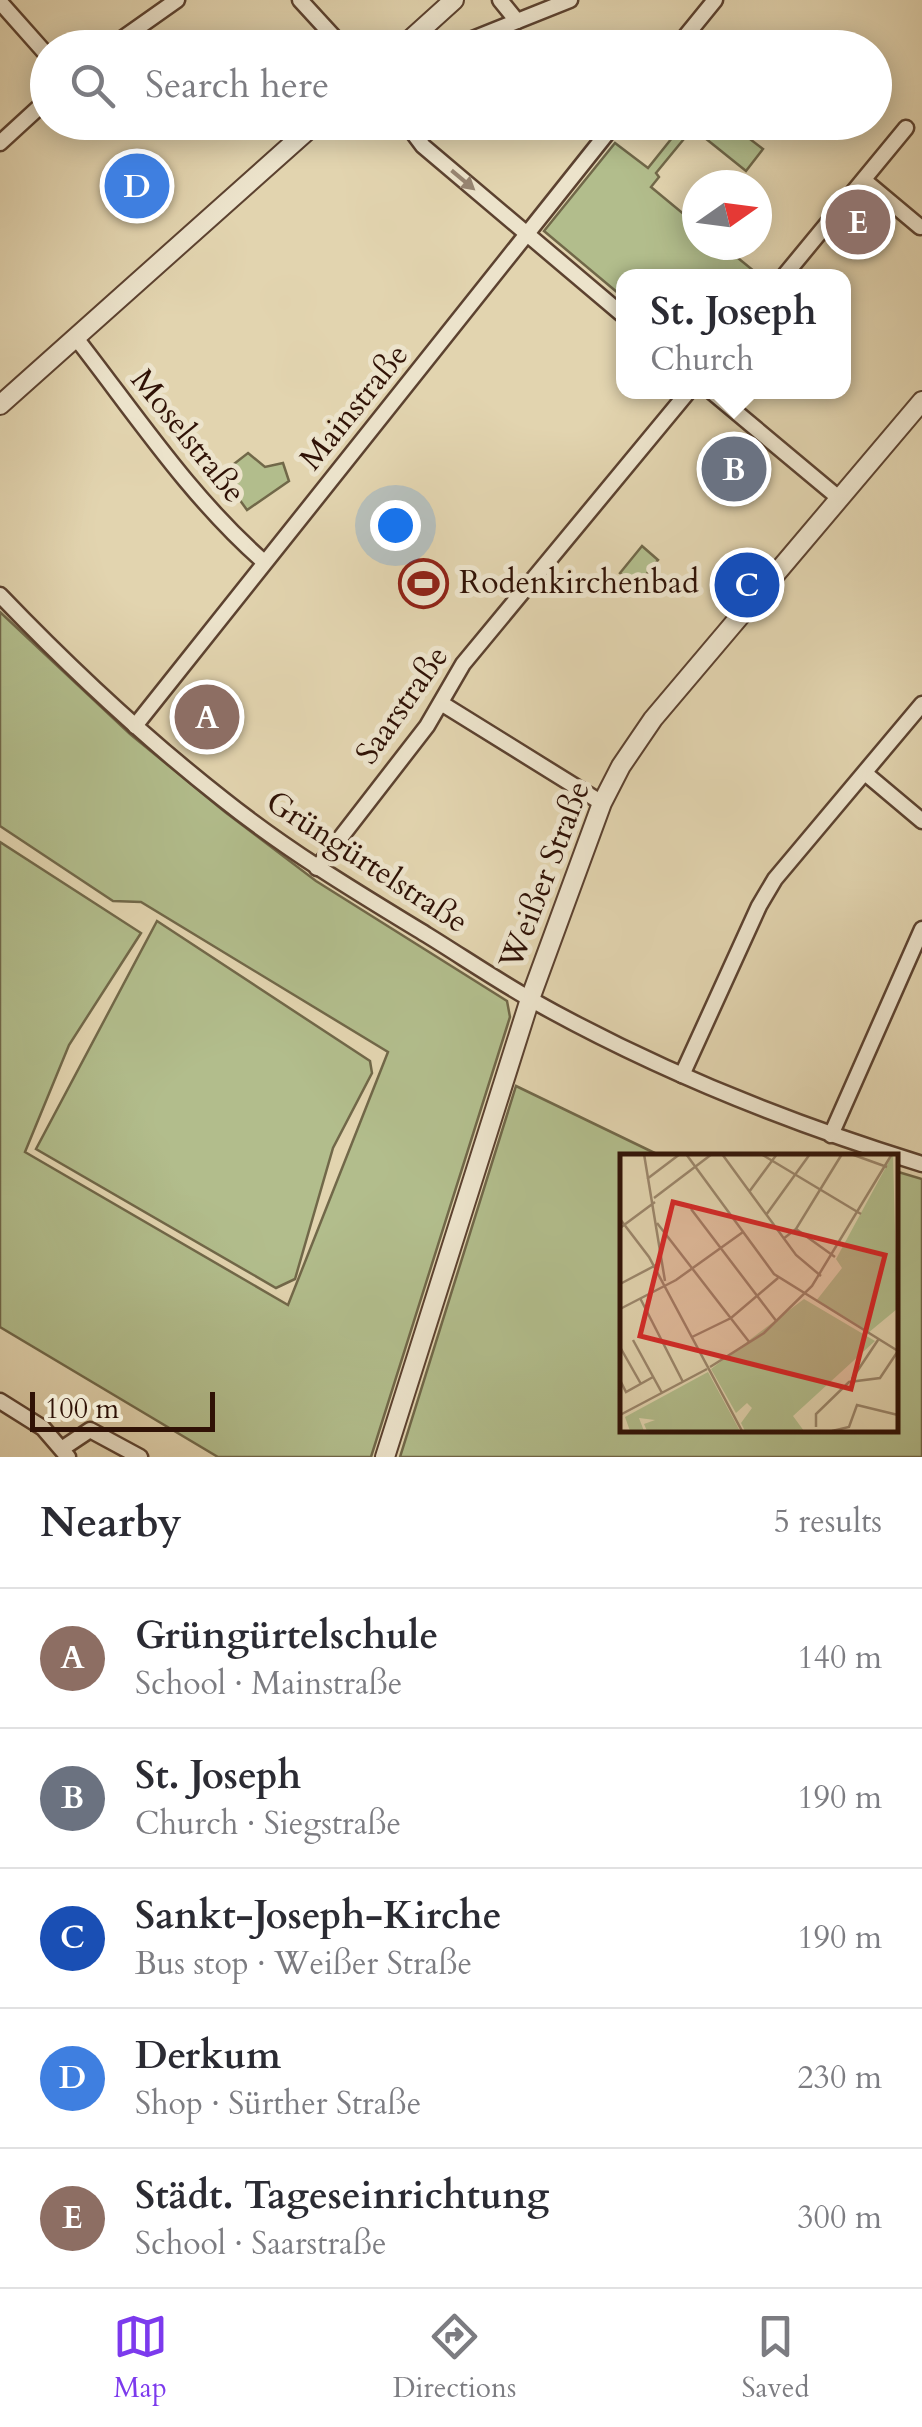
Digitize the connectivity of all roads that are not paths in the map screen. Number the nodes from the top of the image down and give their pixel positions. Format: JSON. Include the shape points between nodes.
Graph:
{"nodes":[{"id":1,"x":300,"y":0,"type":"edge"},
{"id":2,"x":454,"y":0,"type":"edge"},
{"id":3,"x":500,"y":0,"type":"edge"},
{"id":4,"x":570,"y":0,"type":"edge"},
{"id":5,"x":715,"y":0,"type":"edge"},
{"id":6,"x":0,"y":2,"type":"edge"},
{"id":7,"x":172,"y":3,"type":"edge"},
{"id":8,"x":517,"y":20,"type":"junction"},
{"id":9,"x":134,"y":30,"type":"edge"},
{"id":10,"x":328,"y":30,"type":"edge"},
{"id":11,"x":421,"y":30,"type":"edge"},
{"id":12,"x":493,"y":30,"type":"edge"},
{"id":13,"x":691,"y":30,"type":"edge"},
{"id":14,"x":30,"y":36,"type":"edge"},
{"id":15,"x":30,"y":116,"type":"edge"},
{"id":16,"x":906,"y":128,"type":"dead end"},
{"id":17,"x":297,"y":140,"type":"edge"},
{"id":18,"x":418,"y":140,"type":"edge"},
{"id":19,"x":601,"y":140,"type":"edge"},
{"id":20,"x":0,"y":144,"type":"edge"},
{"id":21,"x":864,"y":180,"type":"junction"},
{"id":22,"x":920,"y":227,"type":"edge"},
{"id":23,"x":527,"y":232,"type":"junction"},
{"id":24,"x":790,"y":269,"type":"edge"},
{"id":25,"x":616,"y":309,"type":"edge"},
{"id":26,"x":76,"y":338,"type":"junction"},
{"id":27,"x":682,"y":399,"type":"edge"},
{"id":28,"x":720,"y":399,"type":"edge"},
{"id":29,"x":922,"y":402,"type":"edge"},
{"id":30,"x":0,"y":405,"type":"edge"},
{"id":31,"x":840,"y":499,"type":"junction"},
{"id":32,"x":264,"y":562,"type":"junction"},
{"id":33,"x":0,"y":596,"type":"edge"},
{"id":34,"x":441,"y":704,"type":"junction"},
{"id":35,"x":922,"y":704,"type":"edge"},
{"id":36,"x":135,"y":726,"type":"junction"},
{"id":37,"x":865,"y":772,"type":"junction"},
{"id":38,"x":602,"y":803,"type":"junction"},
{"id":39,"x":922,"y":820,"type":"edge"},
{"id":40,"x":317,"y":868,"type":"junction"},
{"id":41,"x":922,"y":928,"type":"edge"},
{"id":42,"x":530,"y":999,"type":"junction"},
{"id":43,"x":682,"y":1075,"type":"junction"},
{"id":44,"x":831,"y":1136,"type":"junction"},
{"id":45,"x":890,"y":1154,"type":"edge"},
{"id":46,"x":897,"y":1156,"type":"edge"},
{"id":47,"x":922,"y":1164,"type":"edge"},
{"id":48,"x":0,"y":1401,"type":"edge"},
{"id":49,"x":65,"y":1452,"type":"edge"},
{"id":50,"x":140,"y":1457,"type":"edge"},
{"id":51,"x":385,"y":1457,"type":"edge"}],
"edges":[{"from":1,"to":10,"type":"street"},
{"from":2,"to":11,"type":"street"},
{"from":3,"to":8,"type":"street"},
{"from":4,"to":8,"type":"street"},
{"from":5,"to":13,"type":"street"},
{"from":6,"to":14,"type":"street"},
{"from":7,"to":9,"type":"street"},
{"from":8,"to":12,"type":"street"},
{"from":15,"to":20,"type":"street"},
{"from":16,"to":21,"type":"street"},
{"from":17,"to":26,"type":"street"},
{"from":18,"to":23,"type":"street","one_way":true},
{"from":19,"to":23,"type":"street","name":"Mainstraße"},
{"from":21,"to":22,"type":"street"},
{"from":21,"to":24,"type":"street"},
{"from":23,"to":25,"type":"street"},
{"from":23,"to":32,"type":"street","name":"Mainstraße"},
{"from":26,"to":30,"type":"street"},
{"from":26,"to":32,"type":"street","name":"Moselstraße","via":[[191,487]]},
{"from":27,"to":34,"type":"street","name":"Saarstraße","via":[[464,664]]},
{"from":28,"to":31,"type":"street"},
{"from":29,"to":31,"type":"street","name":"Weißer Straße"},
{"from":31,"to":38,"type":"street","name":"Weißer Straße","via":[[653,719]]},
{"from":32,"to":36,"type":"street","name":"Mainstraße"},
{"from":33,"to":36,"type":"street","name":"Grüngürtelstraße"},
{"from":34,"to":38,"type":"street"},
{"from":34,"to":40,"type":"street","name":"Saarstraße"},
{"from":35,"to":37,"type":"street"},
{"from":36,"to":40,"type":"street","name":"Grüngürtelstraße"},
{"from":37,"to":39,"type":"street"},
{"from":37,"to":43,"type":"street","via":[[767,892]]},
{"from":38,"to":42,"type":"street","name":"Weißer Straße"},
{"from":40,"to":42,"type":"street","name":"Grüngürtelstraße"},
{"from":41,"to":44,"type":"street"},
{"from":42,"to":43,"type":"street","name":"Grüngürtelstraße"},
{"from":42,"to":51,"type":"street","name":"Weißer Straße"},
{"from":43,"to":44,"type":"street","name":"Grüngürtelstraße"},
{"from":44,"to":45,"type":"street","name":"Grüngürtelstraße"},
{"from":46,"to":47,"type":"street","name":"Grüngürtelstraße"},
{"from":48,"to":49,"type":"street","via":[[43,1428]]},
{"from":49,"to":50,"type":"street","via":[[90,1430]]}]}
